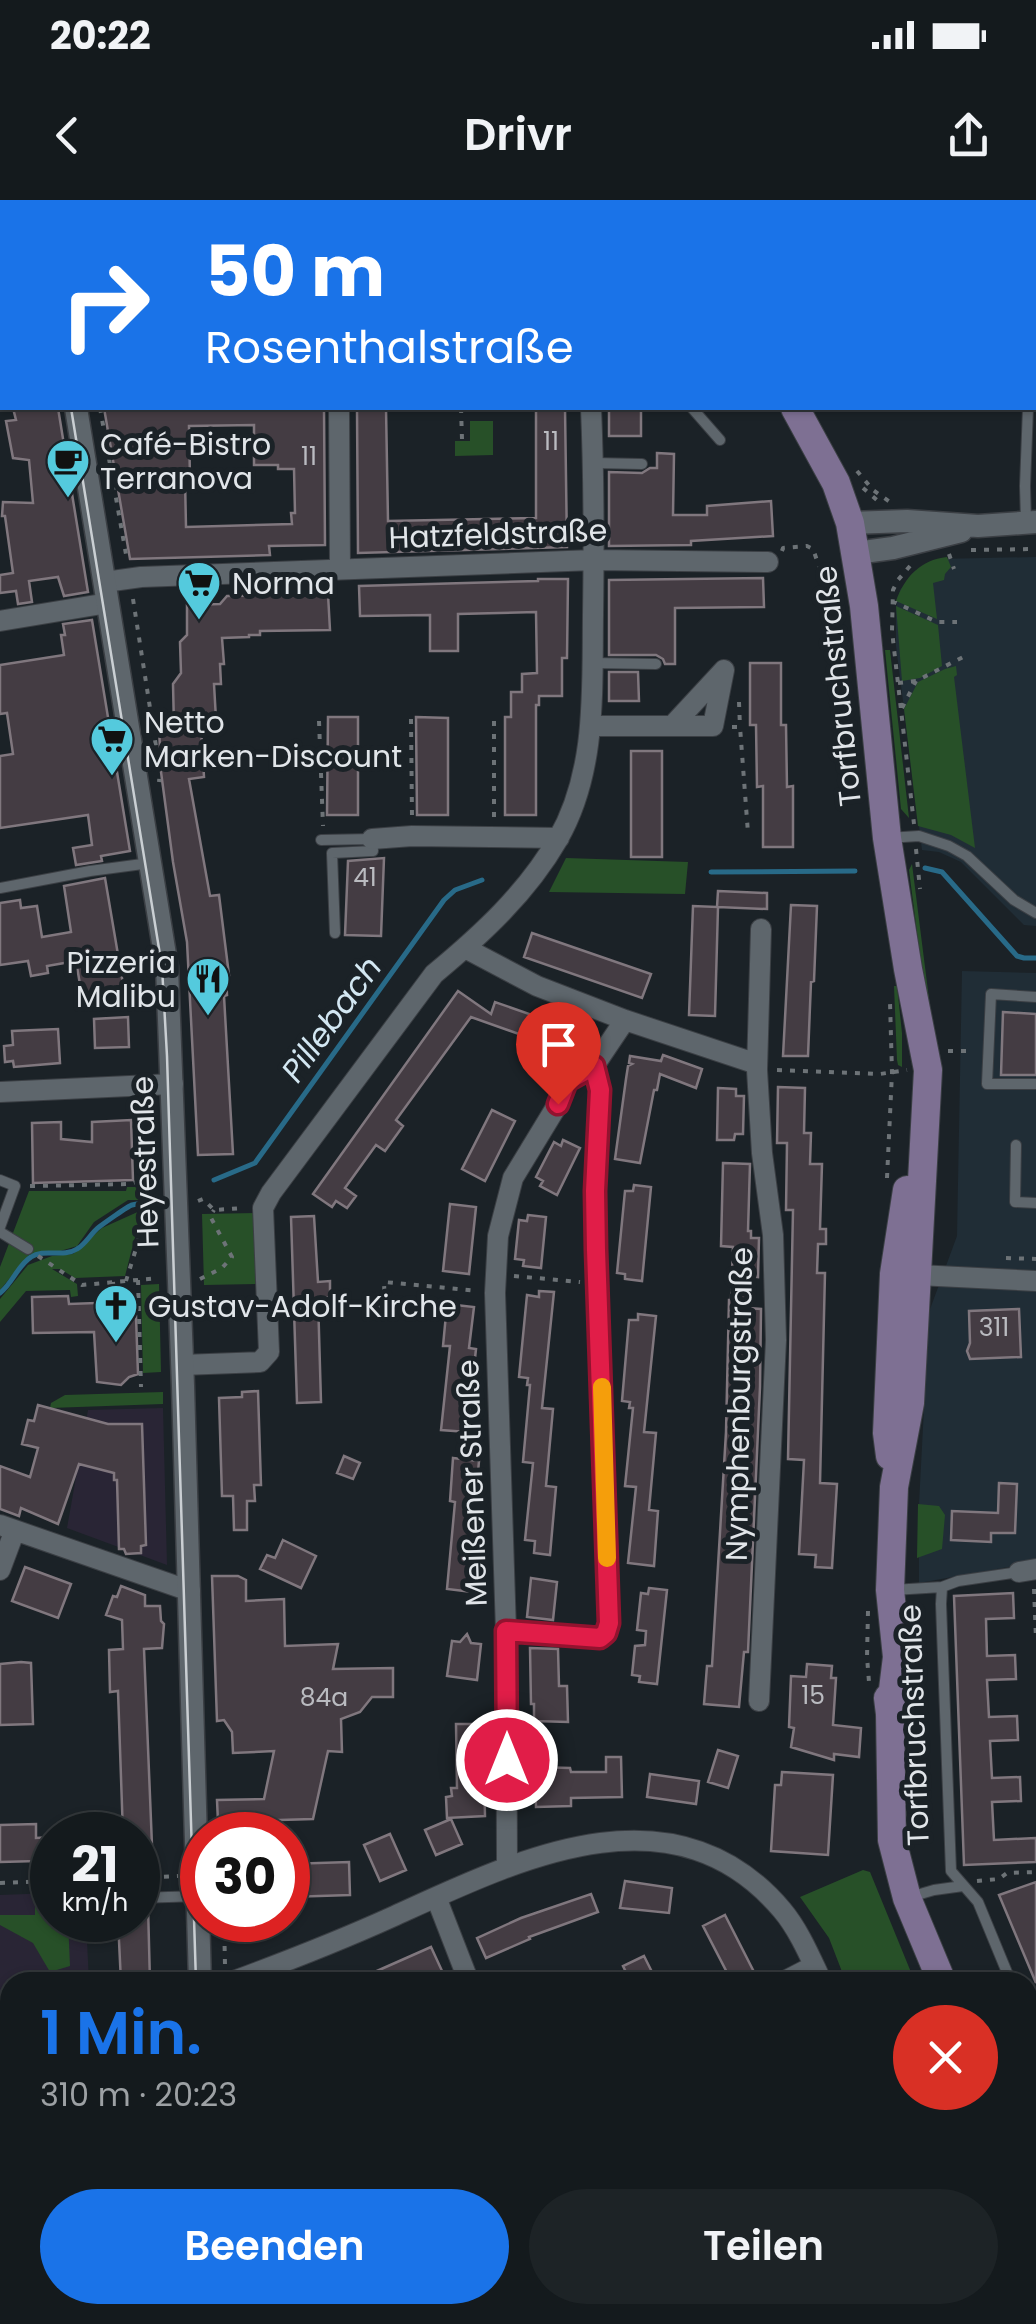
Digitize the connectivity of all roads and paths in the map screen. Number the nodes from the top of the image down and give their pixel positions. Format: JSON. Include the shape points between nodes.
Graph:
{"nodes":[{"id":1,"x":76,"y":410,"type":"edge"},
{"id":2,"x":339,"y":410,"type":"edge"},
{"id":3,"x":461,"y":410,"type":"edge"},
{"id":4,"x":591,"y":410,"type":"edge"},
{"id":5,"x":694,"y":410,"type":"edge"},
{"id":6,"x":796,"y":410,"type":"edge"},
{"id":7,"x":1028,"y":410,"type":"edge"},
{"id":8,"x":462,"y":439,"type":"dead end"},
{"id":9,"x":720,"y":440,"type":"dead end"},
{"id":10,"x":594,"y":463,"type":"junction"},
{"id":11,"x":642,"y":464,"type":"dead end"},
{"id":12,"x":852,"y":465,"type":"dead end"},
{"id":13,"x":892,"y":509,"type":"dead end"},
{"id":14,"x":1031,"y":522,"type":"edge"},
{"id":15,"x":850,"y":523,"type":"junction"},
{"id":16,"x":978,"y":526,"type":"junction"},
{"id":17,"x":1036,"y":549,"type":"edge"},
{"id":18,"x":966,"y":550,"type":"dead end"},
{"id":19,"x":949,"y":551,"type":"dead end"},
{"id":20,"x":856,"y":554,"type":"junction"},
{"id":21,"x":594,"y":560,"type":"junction"},
{"id":22,"x":768,"y":562,"type":"joint"},
{"id":23,"x":912,"y":563,"type":"dead end"},
{"id":24,"x":894,"y":564,"type":"dead end"},
{"id":25,"x":954,"y":568,"type":"dead end"},
{"id":26,"x":340,"y":569,"type":"junction"},
{"id":27,"x":838,"y":580,"type":"dead end"},
{"id":28,"x":898,"y":580,"type":"junction"},
{"id":29,"x":837,"y":589,"type":"dead end"},
{"id":30,"x":881,"y":591,"type":"dead end"},
{"id":31,"x":106,"y":593,"type":"junction"},
{"id":32,"x":841,"y":595,"type":"dead end"},
{"id":33,"x":892,"y":602,"type":"dead end"},
{"id":34,"x":0,"y":621,"type":"edge"},
{"id":35,"x":957,"y":622,"type":"dead end"},
{"id":36,"x":965,"y":656,"type":"dead end"},
{"id":37,"x":592,"y":663,"type":"junction"},
{"id":38,"x":656,"y":664,"type":"dead end"},
{"id":39,"x":916,"y":681,"type":"junction"},
{"id":40,"x":898,"y":683,"type":"dead end"},
{"id":41,"x":900,"y":710,"type":"dead end"},
{"id":42,"x":412,"y":719,"type":"dead end"},
{"id":43,"x":319,"y":721,"type":"dead end"},
{"id":44,"x":494,"y":722,"type":"dead end"},
{"id":45,"x":672,"y":725,"type":"junction"},
{"id":46,"x":590,"y":726,"type":"junction"},
{"id":47,"x":713,"y":726,"type":"junction"},
{"id":48,"x":323,"y":826,"type":"dead end"},
{"id":49,"x":748,"y":833,"type":"dead end"},
{"id":50,"x":412,"y":836,"type":"junction"},
{"id":51,"x":494,"y":838,"type":"junction"},
{"id":52,"x":558,"y":838,"type":"junction"},
{"id":53,"x":887,"y":838,"type":"junction"},
{"id":54,"x":372,"y":839,"type":"junction"},
{"id":55,"x":321,"y":840,"type":"dead end"},
{"id":56,"x":151,"y":863,"type":"junction"},
{"id":57,"x":0,"y":888,"type":"edge"},
{"id":58,"x":1036,"y":913,"type":"edge"},
{"id":59,"x":761,"y":929,"type":"dead end"},
{"id":60,"x":335,"y":933,"type":"dead end"},
{"id":61,"x":465,"y":948,"type":"junction"},
{"id":62,"x":908,"y":969,"type":"junction"},
{"id":63,"x":1036,"y":998,"type":"edge"},
{"id":64,"x":625,"y":1020,"type":"junction"},
{"id":65,"x":946,"y":1051,"type":"dead end"},
{"id":66,"x":966,"y":1051,"type":"dead end"},
{"id":67,"x":594,"y":1066,"type":"junction"},
{"id":68,"x":760,"y":1067,"type":"junction"},
{"id":69,"x":905,"y":1070,"type":"dead end"},
{"id":70,"x":173,"y":1084,"type":"junction"},
{"id":71,"x":1036,"y":1084,"type":"edge"},
{"id":72,"x":0,"y":1092,"type":"edge"},
{"id":73,"x":890,"y":1118,"type":"dead end"},
{"id":74,"x":902,"y":1118,"type":"dead end"},
{"id":75,"x":1016,"y":1144,"type":"dead end"},
{"id":76,"x":152,"y":1152,"type":"dead end"},
{"id":77,"x":888,"y":1164,"type":"dead end"},
{"id":78,"x":904,"y":1176,"type":"junction"},
{"id":79,"x":0,"y":1180,"type":"edge"},
{"id":80,"x":142,"y":1180,"type":"junction"},
{"id":81,"x":44,"y":1186,"type":"dead end"},
{"id":82,"x":1036,"y":1203,"type":"edge"},
{"id":83,"x":177,"y":1207,"type":"junction"},
{"id":84,"x":244,"y":1208,"type":"dead end"},
{"id":85,"x":214,"y":1210,"type":"junction"},
{"id":86,"x":0,"y":1230,"type":"edge"},
{"id":87,"x":28,"y":1249,"type":"dead end"},
{"id":88,"x":53,"y":1268,"type":"dead end"},
{"id":89,"x":918,"y":1275,"type":"junction"},
{"id":90,"x":190,"y":1278,"type":"junction"},
{"id":91,"x":138,"y":1280,"type":"junction"},
{"id":92,"x":126,"y":1281,"type":"junction"},
{"id":93,"x":1036,"y":1281,"type":"edge"},
{"id":94,"x":113,"y":1282,"type":"junction"},
{"id":95,"x":597,"y":1283,"type":"junction"},
{"id":96,"x":495,"y":1284,"type":"junction"},
{"id":97,"x":115,"y":1302,"type":"dead end"},
{"id":98,"x":286,"y":1311,"type":"dead end"},
{"id":99,"x":182,"y":1365,"type":"junction"},
{"id":100,"x":141,"y":1387,"type":"dead end"},
{"id":101,"x":887,"y":1434,"type":"junction"},
{"id":102,"x":894,"y":1487,"type":"junction"},
{"id":103,"x":8,"y":1527,"type":"edge"},
{"id":104,"x":0,"y":1570,"type":"edge"},
{"id":105,"x":1030,"y":1570,"type":"edge"},
{"id":106,"x":942,"y":1587,"type":"junction"},
{"id":107,"x":190,"y":1590,"type":"junction"},
{"id":108,"x":890,"y":1593,"type":"junction"},
{"id":109,"x":506,"y":1631,"type":"junction"},
{"id":110,"x":1036,"y":1640,"type":"edge"},
{"id":111,"x":867,"y":1657,"type":"dead end"},
{"id":112,"x":876,"y":1657,"type":"dead end"},
{"id":113,"x":759,"y":1701,"type":"dead end"},
{"id":114,"x":197,"y":1812,"type":"edge"},
{"id":115,"x":508,"y":1866,"type":"junction"},
{"id":116,"x":1036,"y":1872,"type":"edge"},
{"id":117,"x":30,"y":1882,"type":"edge"},
{"id":118,"x":0,"y":1883,"type":"edge"},
{"id":119,"x":962,"y":1886,"type":"junction"},
{"id":120,"x":436,"y":1897,"type":"junction"},
{"id":121,"x":907,"y":1898,"type":"junction"},
{"id":122,"x":200,"y":1942,"type":"edge"},
{"id":123,"x":226,"y":1942,"type":"edge"},
{"id":124,"x":200,"y":1972,"type":"edge"},
{"id":125,"x":228,"y":1972,"type":"edge"},
{"id":126,"x":238,"y":1972,"type":"edge"},
{"id":127,"x":465,"y":1972,"type":"edge"},
{"id":128,"x":817,"y":1972,"type":"edge"},
{"id":129,"x":938,"y":1972,"type":"edge"},
{"id":130,"x":1007,"y":1972,"type":"edge"}],
"edges":[{"from":1,"to":31,"type":"street","name":"Heyestraße"},
{"from":2,"to":26,"type":"street"},
{"from":3,"to":8,"type":"path"},
{"from":4,"to":10,"type":"street"},
{"from":5,"to":9,"type":"lane"},
{"from":6,"to":15,"type":"main road","name":"Torfbruchstraße"},
{"from":7,"to":14,"type":"lane","via":[[1025,486]]},
{"from":10,"to":11,"type":"lane"},
{"from":10,"to":21,"type":"street"},
{"from":12,"to":13,"type":"path"},
{"from":14,"to":16,"type":"street"},
{"from":15,"to":16,"type":"street"},
{"from":15,"to":20,"type":"main road","name":"Torfbruchstraße"},
{"from":16,"to":20,"type":"street"},
{"from":17,"to":18,"type":"path"},
{"from":19,"to":25,"type":"path"},
{"from":20,"to":53,"type":"main road","name":"Torfbruchstraße"},
{"from":21,"to":22,"type":"street","name":"Hatzfeldstraße"},
{"from":21,"to":26,"type":"street","name":"Hatzfeldstraße"},
{"from":21,"to":37,"type":"street"},
{"from":22,"to":29,"type":"path","via":[[776,573],[783,548],[807,546],[827,589]]},
{"from":23,"to":28,"type":"path"},
{"from":24,"to":28,"type":"path"},
{"from":26,"to":31,"type":"street","name":"Hatzfeldstraße","via":[[141,577]]},
{"from":27,"to":32,"type":"path","name":"Torfbruchstraße"},
{"from":28,"to":30,"type":"path","via":[[894,590]]},
{"from":31,"to":34,"type":"street","name":"Hatzfeldstraße"},
{"from":31,"to":56,"type":"street","name":"Heyestraße"},
{"from":33,"to":35,"type":"path","via":[[938,622]]},
{"from":36,"to":39,"type":"path"},
{"from":37,"to":38,"type":"lane"},
{"from":37,"to":46,"type":"street"},
{"from":39,"to":40,"type":"path"},
{"from":39,"to":41,"type":"path"},
{"from":42,"to":50,"type":"path"},
{"from":43,"to":48,"type":"path"},
{"from":44,"to":51,"type":"path"},
{"from":45,"to":46,"type":"street"},
{"from":45,"to":47,"type":"street"},
{"from":45,"to":47,"type":"street","via":[[724,670]]},
{"from":46,"to":52,"type":"street","via":[[583,778]]},
{"from":47,"to":49,"type":"path","via":[[740,727]]},
{"from":50,"to":51,"type":"street"},
{"from":50,"to":54,"type":"street"},
{"from":51,"to":52,"type":"street"},
{"from":52,"to":61,"type":"street","via":[[518,896]]},
{"from":53,"to":58,"type":"lane","via":[[919,836],[949,846]]},
{"from":53,"to":62,"type":"main road","name":"Torfbruchstraße"},
{"from":54,"to":55,"type":"lane"},
{"from":54,"to":60,"type":"lane","via":[[373,850],[332,853]]},
{"from":56,"to":57,"type":"lane"},
{"from":56,"to":70,"type":"street","name":"Heyestraße","via":[[167,967]]},
{"from":59,"to":68,"type":"street","name":"Nymphenburgstraße"},
{"from":61,"to":64,"type":"street","via":[[537,986]]},
{"from":61,"to":99,"type":"street","via":[[434,974],[270,1193],[263,1208],[269,1352],[260,1362]]},
{"from":62,"to":78,"type":"main road","name":"Torfbruchstraße"},
{"from":62,"to":89,"type":"main road","name":"Torfbruchstraße","via":[[928,1070]]},
{"from":63,"to":71,"type":"lane","via":[[991,994],[987,1084]]},
{"from":64,"to":67,"type":"street","name":"Meißener Straße"},
{"from":64,"to":68,"type":"street"},
{"from":65,"to":66,"type":"path"},
{"from":67,"to":95,"type":"street","via":[[600,1090]]},
{"from":67,"to":96,"type":"street","name":"Meißener Straße","via":[[567,1081],[513,1178],[498,1236]]},
{"from":68,"to":69,"type":"path"},
{"from":68,"to":113,"type":"street","name":"Nymphenburgstraße","via":[[776,1340]]},
{"from":70,"to":72,"type":"street"},
{"from":70,"to":83,"type":"street","name":"Heyestraße"},
{"from":73,"to":74,"type":"path"},
{"from":75,"to":82,"type":"lane","via":[[1014,1202]]},
{"from":76,"to":80,"type":"path","via":[[142,1153]]},
{"from":77,"to":78,"type":"path"},
{"from":78,"to":89,"type":"main road","via":[[909,1257]]},
{"from":78,"to":101,"type":"main road","name":"Torfbruchstraße"},
{"from":79,"to":86,"type":"lane","via":[[16,1186]]},
{"from":80,"to":81,"type":"path"},
{"from":80,"to":92,"type":"path","via":[[145,1211]]},
{"from":83,"to":85,"type":"path","via":[[203,1200]]},
{"from":83,"to":90,"type":"street","name":"Heyestraße"},
{"from":84,"to":85,"type":"path"},
{"from":85,"to":90,"type":"path","via":[[210,1216],[232,1258]]},
{"from":86,"to":87,"type":"lane"},
{"from":88,"to":94,"type":"path","via":[[82,1285]]},
{"from":89,"to":93,"type":"street"},
{"from":89,"to":101,"type":"main road","via":[[906,1302],[900,1402]]},
{"from":89,"to":102,"type":"main road","name":"Torfbruchstraße","via":[[910,1404]]},
{"from":90,"to":91,"type":"path"},
{"from":90,"to":99,"type":"street","name":"Heyestraße"},
{"from":91,"to":92,"type":"path"},
{"from":91,"to":100,"type":"path"},
{"from":92,"to":94,"type":"path"},
{"from":94,"to":97,"type":"path"},
{"from":95,"to":96,"type":"path"},
{"from":95,"to":109,"type":"street","via":[[609,1623],[600,1638]]},
{"from":96,"to":98,"type":"path","via":[[384,1282],[385,1307]]},
{"from":96,"to":109,"type":"street","name":"Meißener Straße"},
{"from":99,"to":107,"type":"street","name":"Heyestraße"},
{"from":101,"to":102,"type":"main road","name":"Torfbruchstraße"},
{"from":102,"to":108,"type":"main road","name":"Torfbruchstraße"},
{"from":103,"to":104,"type":"street"},
{"from":103,"to":107,"type":"street"},
{"from":105,"to":106,"type":"lane","name":"Torfbruchstraße"},
{"from":105,"to":110,"type":"path"},
{"from":106,"to":108,"type":"lane"},
{"from":106,"to":119,"type":"lane","name":"Torfbruchstraße","via":[[951,1871]]},
{"from":107,"to":114,"type":"street","name":"Heyestraße"},
{"from":108,"to":121,"type":"main road","name":"Torfbruchstraße","via":[[881,1657],[890,1714],[892,1840]]},
{"from":109,"to":115,"type":"street","name":"Meißener Straße"},
{"from":111,"to":112,"type":"path"},
{"from":115,"to":120,"type":"street"},
{"from":115,"to":128,"type":"street","via":[[605,1841],[680,1846],[717,1858],[754,1881],[784,1912]]},
{"from":116,"to":119,"type":"path"},
{"from":117,"to":118,"type":"path"},
{"from":119,"to":121,"type":"lane"},
{"from":119,"to":130,"type":"lane","name":"Torfbruchstraße","via":[[978,1902]]},
{"from":120,"to":126,"type":"street","via":[[336,1942]]},
{"from":120,"to":127,"type":"street"},
{"from":121,"to":129,"type":"main road","name":"Torfbruchstraße"},
{"from":122,"to":124,"type":"street","name":"Heyestraße"},
{"from":123,"to":125,"type":"path"}]}
